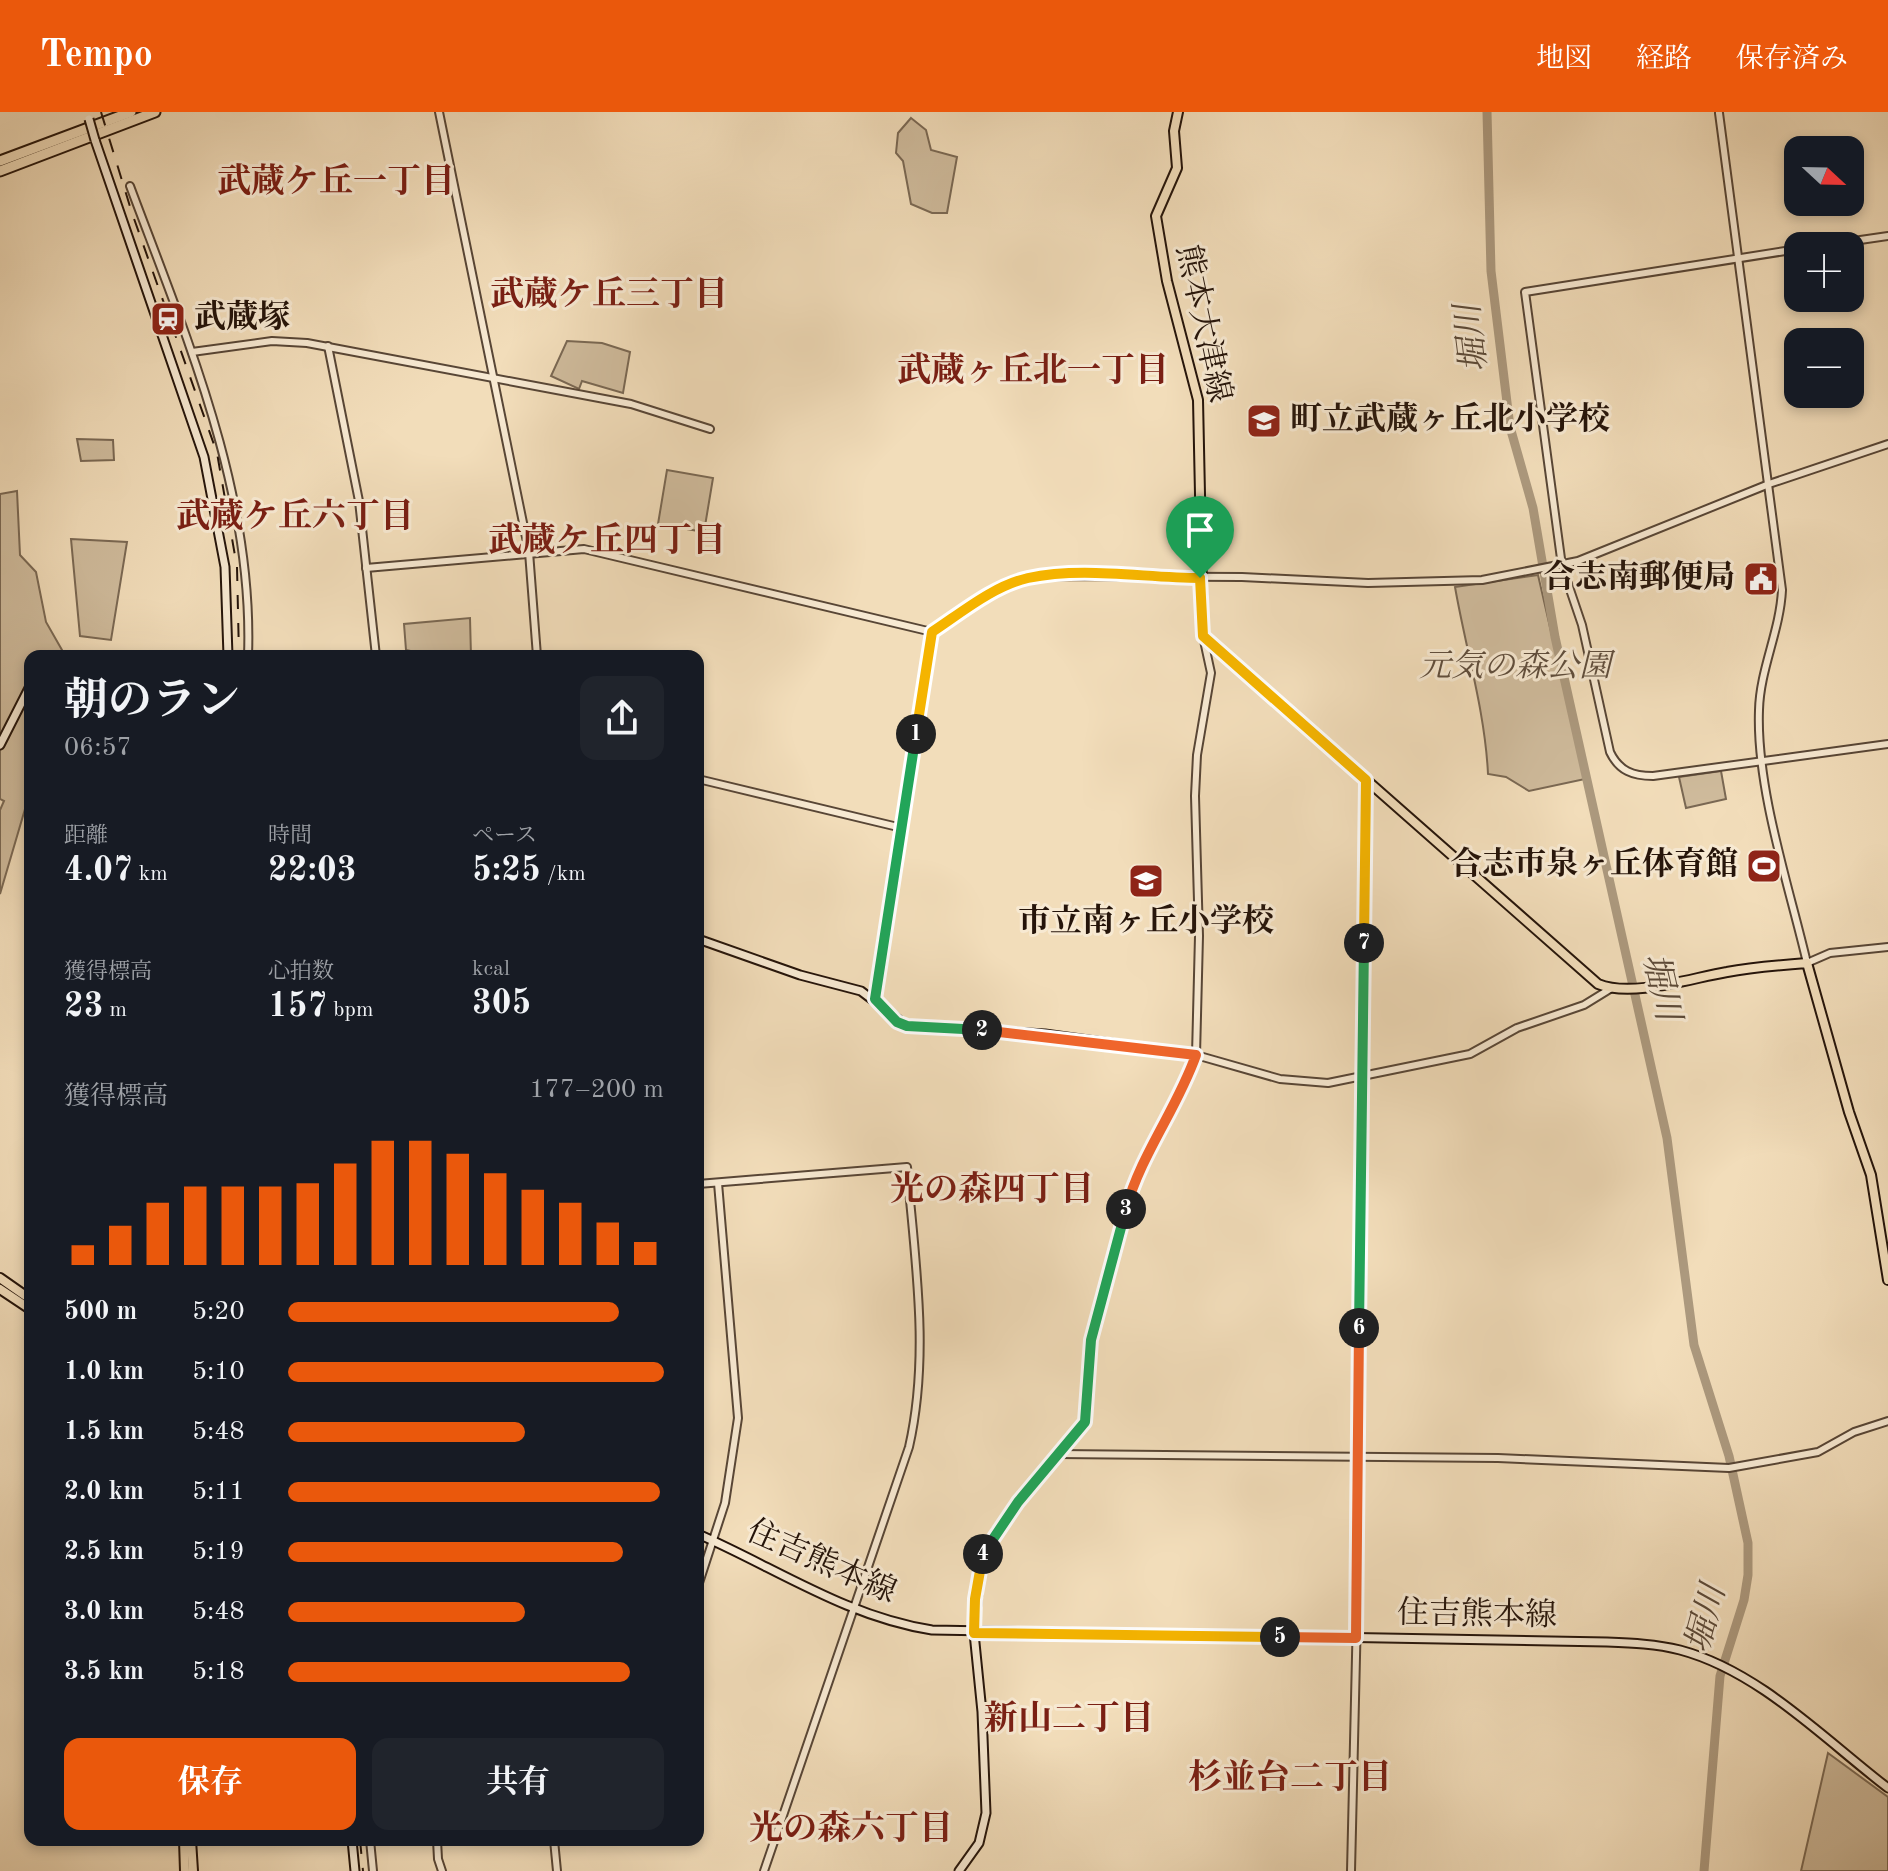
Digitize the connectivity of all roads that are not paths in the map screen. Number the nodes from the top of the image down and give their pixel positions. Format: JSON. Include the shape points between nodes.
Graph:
{"nodes":[{"id":1,"x":131,"y":112,"type":"edge"},
{"id":2,"x":155,"y":112,"type":"edge"},
{"id":3,"x":439,"y":112,"type":"edge"},
{"id":4,"x":1178,"y":112,"type":"edge"},
{"id":5,"x":1719,"y":113,"type":"edge"},
{"id":6,"x":88,"y":116,"type":"edge"},
{"id":7,"x":0,"y":161,"type":"edge"},
{"id":8,"x":0,"y":171,"type":"edge"},
{"id":9,"x":130,"y":186,"type":"dead end"},
{"id":10,"x":1888,"y":236,"type":"edge"},
{"id":11,"x":1864,"y":239,"type":"edge"},
{"id":12,"x":1784,"y":251,"type":"edge"},
{"id":13,"x":1737,"y":258,"type":"junction"},
{"id":14,"x":328,"y":346,"type":"junction"},
{"id":15,"x":192,"y":352,"type":"junction"},
{"id":16,"x":494,"y":378,"type":"junction"},
{"id":17,"x":710,"y":429,"type":"dead end"},
{"id":18,"x":1888,"y":444,"type":"edge"},
{"id":19,"x":1769,"y":484,"type":"junction"},
{"id":20,"x":529,"y":552,"type":"junction"},
{"id":21,"x":1562,"y":566,"type":"junction"},
{"id":22,"x":366,"y":568,"type":"junction"},
{"id":23,"x":1200,"y":578,"type":"junction"},
{"id":24,"x":932,"y":632,"type":"junction"},
{"id":25,"x":1203,"y":636,"type":"junction"},
{"id":26,"x":228,"y":650,"type":"edge"},
{"id":27,"x":248,"y":650,"type":"edge"},
{"id":28,"x":375,"y":650,"type":"edge"},
{"id":29,"x":537,"y":650,"type":"edge"},
{"id":30,"x":24,"y":698,"type":"edge"},
{"id":31,"x":1888,"y":744,"type":"edge"},
{"id":32,"x":0,"y":745,"type":"edge"},
{"id":33,"x":1763,"y":762,"type":"junction"},
{"id":34,"x":704,"y":780,"type":"edge"},
{"id":35,"x":1366,"y":780,"type":"junction"},
{"id":36,"x":902,"y":828,"type":"junction"},
{"id":37,"x":704,"y":941,"type":"edge"},
{"id":38,"x":1888,"y":947,"type":"edge"},
{"id":39,"x":1807,"y":963,"type":"junction"},
{"id":40,"x":1610,"y":989,"type":"junction"},
{"id":41,"x":875,"y":999,"type":"junction"},
{"id":42,"x":1196,"y":1055,"type":"junction"},
{"id":43,"x":1362,"y":1077,"type":"junction"},
{"id":44,"x":718,"y":1183,"type":"junction"},
{"id":45,"x":704,"y":1184,"type":"edge"},
{"id":46,"x":0,"y":1272,"type":"edge"},
{"id":47,"x":0,"y":1278,"type":"edge"},
{"id":48,"x":1888,"y":1280,"type":"edge"},
{"id":49,"x":0,"y":1289,"type":"edge"},
{"id":50,"x":24,"y":1289,"type":"edge"},
{"id":51,"x":24,"y":1295,"type":"edge"},
{"id":52,"x":24,"y":1305,"type":"edge"},
{"id":53,"x":1888,"y":1421,"type":"edge"},
{"id":54,"x":1057,"y":1454,"type":"junction"},
{"id":55,"x":1359,"y":1458,"type":"junction"},
{"id":56,"x":704,"y":1537,"type":"edge"},
{"id":57,"x":714,"y":1541,"type":"junction"},
{"id":58,"x":704,"y":1569,"type":"edge"},
{"id":59,"x":853,"y":1608,"type":"junction"},
{"id":60,"x":974,"y":1633,"type":"junction"},
{"id":61,"x":1356,"y":1638,"type":"junction"},
{"id":62,"x":1888,"y":1788,"type":"edge"},
{"id":63,"x":184,"y":1846,"type":"edge"},
{"id":64,"x":191,"y":1846,"type":"edge"},
{"id":65,"x":353,"y":1846,"type":"edge"},
{"id":66,"x":371,"y":1846,"type":"edge"},
{"id":67,"x":438,"y":1846,"type":"edge"},
{"id":68,"x":555,"y":1846,"type":"edge"},
{"id":69,"x":185,"y":1871,"type":"edge"},
{"id":70,"x":193,"y":1871,"type":"edge"},
{"id":71,"x":355,"y":1871,"type":"edge"},
{"id":72,"x":373,"y":1871,"type":"edge"},
{"id":73,"x":442,"y":1871,"type":"edge"},
{"id":74,"x":557,"y":1871,"type":"edge"},
{"id":75,"x":764,"y":1871,"type":"edge"},
{"id":76,"x":959,"y":1871,"type":"edge"},
{"id":77,"x":1351,"y":1871,"type":"edge"}],
"edges":[{"from":1,"to":7,"type":"highway"},
{"from":2,"to":8,"type":"highway"},
{"from":3,"to":16,"type":"street"},
{"from":4,"to":23,"type":"main road","name":"熊本大津線","via":[[1177,168],[1156,222],[1198,400]]},
{"from":5,"to":13,"type":"street"},
{"from":6,"to":26,"type":"main road","bridge":true,"via":[[204,457],[225,567]]},
{"from":9,"to":15,"type":"street"},
{"from":10,"to":11,"type":"street"},
{"from":12,"to":13,"type":"street"},
{"from":13,"to":19,"type":"street"},
{"from":13,"to":21,"type":"street","via":[[1525,292]]},
{"from":14,"to":15,"type":"street","via":[[272,341]]},
{"from":14,"to":16,"type":"street"},
{"from":14,"to":22,"type":"street","via":[[359,501]]},
{"from":15,"to":27,"type":"street","via":[[238,529]]},
{"from":16,"to":17,"type":"street","via":[[646,407]]},
{"from":16,"to":20,"type":"street"},
{"from":18,"to":19,"type":"street"},
{"from":19,"to":21,"type":"street"},
{"from":19,"to":33,"type":"street","via":[[1782,590],[1779,625],[1759,699]]},
{"from":20,"to":22,"type":"street"},
{"from":20,"to":24,"type":"street","via":[[600,552]]},
{"from":20,"to":29,"type":"street"},
{"from":21,"to":23,"type":"street","via":[[1453,583]]},
{"from":21,"to":33,"type":"street","via":[[1582,625],[1610,752],[1619,767],[1653,776]]},
{"from":22,"to":28,"type":"street"},
{"from":23,"to":24,"type":"street","via":[[1028,578]]},
{"from":23,"to":25,"type":"main road","name":"熊本大津線"},
{"from":24,"to":36,"type":"street"},
{"from":25,"to":35,"type":"main road"},
{"from":25,"to":42,"type":"street","via":[[1211,673],[1194,810]]},
{"from":30,"to":32,"type":"main road"},
{"from":31,"to":33,"type":"street"},
{"from":33,"to":39,"type":"street"},
{"from":34,"to":36,"type":"street"},
{"from":35,"to":40,"type":"main road","via":[[1598,984]]},
{"from":35,"to":43,"type":"street"},
{"from":36,"to":41,"type":"street"},
{"from":37,"to":41,"type":"main road"},
{"from":38,"to":39,"type":"street","via":[[1830,953]]},
{"from":39,"to":40,"type":"main road"},
{"from":39,"to":48,"type":"main road","via":[[1871,1175]]},
{"from":40,"to":43,"type":"street","via":[[1470,1054]]},
{"from":41,"to":42,"type":"main road","via":[[907,1026],[1045,1034]]},
{"from":42,"to":43,"type":"street","via":[[1295,1082]]},
{"from":42,"to":54,"type":"main road","via":[[1132,1186],[1091,1340],[1088,1415]]},
{"from":43,"to":55,"type":"street"},
{"from":44,"to":45,"type":"street"},
{"from":44,"to":57,"type":"street","via":[[738,1418]]},
{"from":44,"to":59,"type":"street","via":[[907,1167],[922,1340],[920,1387],[909,1447]]},
{"from":46,"to":50,"type":"main road"},
{"from":47,"to":51,"type":"main road"},
{"from":49,"to":52,"type":"main road"},
{"from":53,"to":55,"type":"street","via":[[1818,1452],[1729,1468]]},
{"from":54,"to":55,"type":"street"},
{"from":54,"to":60,"type":"main road","via":[[985,1550]]},
{"from":55,"to":61,"type":"street"},
{"from":56,"to":57,"type":"main road","name":"住吉熊本線"},
{"from":57,"to":58,"type":"street"},
{"from":57,"to":59,"type":"main road","name":"住吉熊本線"},
{"from":59,"to":60,"type":"main road","name":"住吉熊本線","via":[[912,1627]]},
{"from":59,"to":75,"type":"street"},
{"from":60,"to":61,"type":"main road","name":"住吉熊本線"},
{"from":60,"to":76,"type":"main road","via":[[986,1813],[979,1843]]},
{"from":61,"to":62,"type":"main road","name":"住吉熊本線","via":[[1656,1645],[1714,1662],[1744,1678]]},
{"from":61,"to":77,"type":"street"},
{"from":63,"to":69,"type":"main road"},
{"from":64,"to":70,"type":"main road"},
{"from":65,"to":71,"type":"main road"},
{"from":66,"to":72,"type":"street"},
{"from":67,"to":73,"type":"street"},
{"from":68,"to":74,"type":"street"}]}
